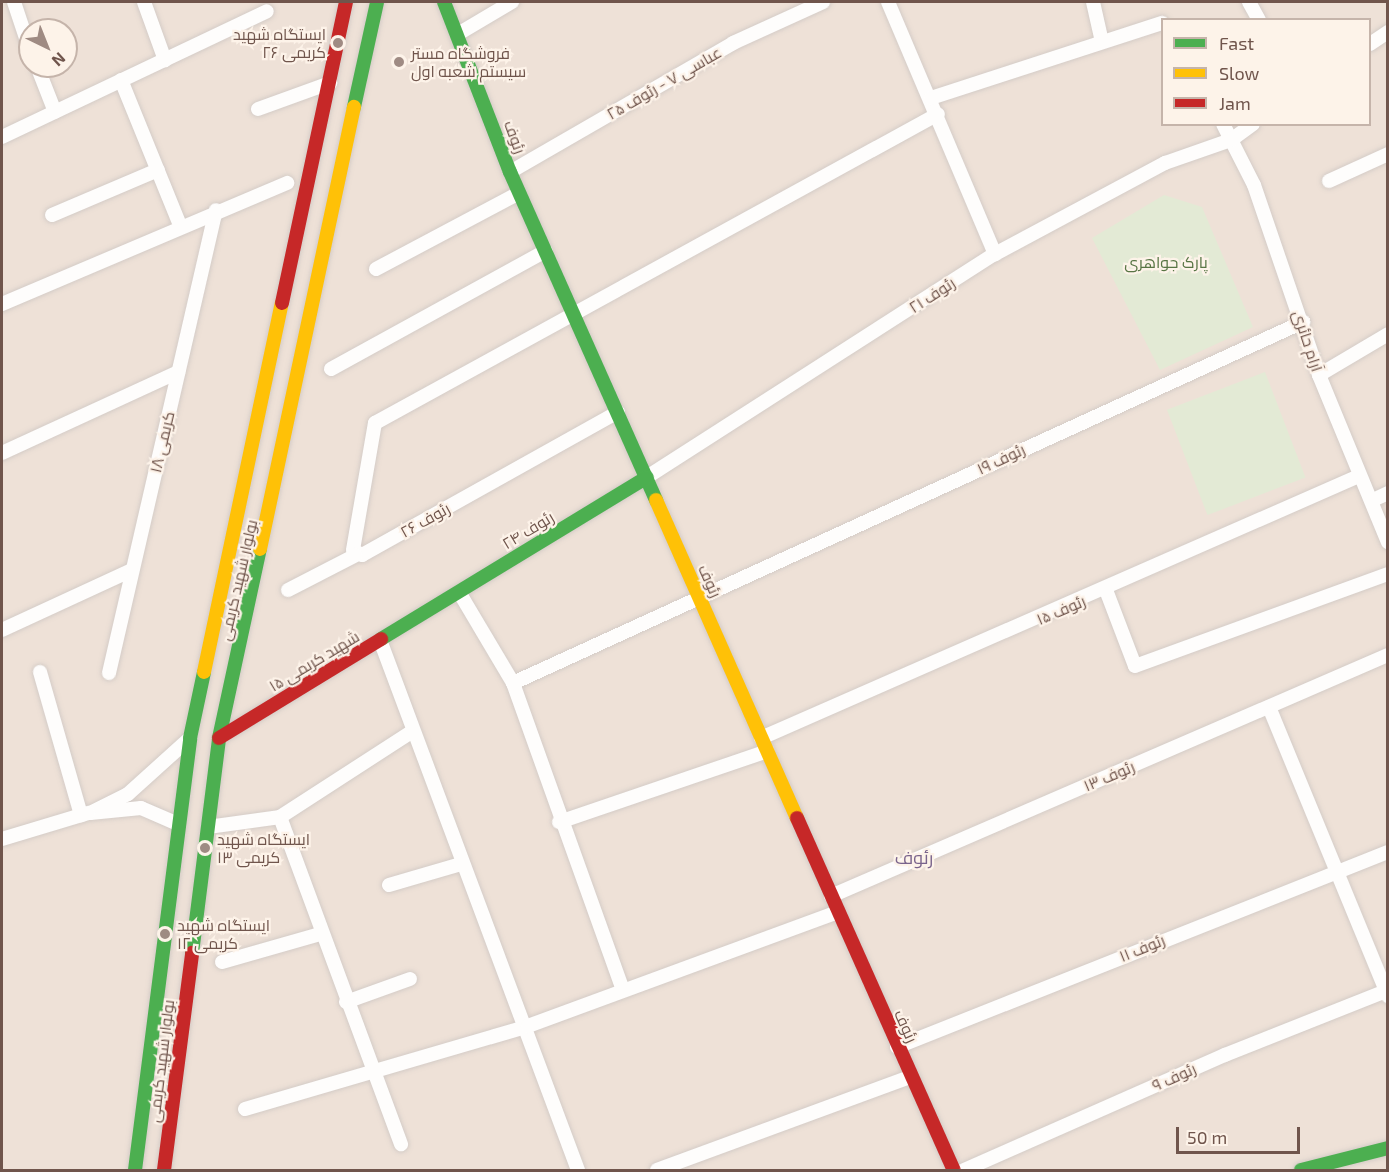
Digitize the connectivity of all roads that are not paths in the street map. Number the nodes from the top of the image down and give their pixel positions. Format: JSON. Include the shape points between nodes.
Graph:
{"nodes":[{"id":1,"x":14,"y":2,"type":"edge"},
{"id":2,"x":144,"y":2,"type":"edge"},
{"id":3,"x":346,"y":2,"type":"edge"},
{"id":4,"x":377,"y":2,"type":"edge"},
{"id":5,"x":444,"y":2,"type":"edge"},
{"id":6,"x":512,"y":2,"type":"edge"},
{"id":7,"x":823,"y":2,"type":"edge"},
{"id":8,"x":904,"y":2,"type":"edge"},
{"id":9,"x":1093,"y":2,"type":"edge"},
{"id":10,"x":1250,"y":2,"type":"edge"},
{"id":11,"x":889,"y":4,"type":"edge"},
{"id":12,"x":267,"y":11,"type":"dead end"},
{"id":13,"x":19,"y":18,"type":"edge"},
{"id":14,"x":1258,"y":18,"type":"edge"},
{"id":15,"x":1161,"y":23,"type":"edge"},
{"id":16,"x":1388,"y":32,"type":"edge"},
{"id":17,"x":458,"y":34,"type":"junction"},
{"id":18,"x":1102,"y":42,"type":"junction"},
{"id":19,"x":1371,"y":43,"type":"edge"},
{"id":20,"x":165,"y":60,"type":"junction"},
{"id":21,"x":42,"y":78,"type":"edge"},
{"id":22,"x":121,"y":80,"type":"junction"},
{"id":23,"x":330,"y":83,"type":"junction"},
{"id":24,"x":931,"y":98,"type":"junction"},
{"id":25,"x":258,"y":109,"type":"dead end"},
{"id":26,"x":55,"y":112,"type":"junction"},
{"id":27,"x":938,"y":114,"type":"junction"},
{"id":28,"x":1224,"y":126,"type":"edge"},
{"id":29,"x":1249,"y":126,"type":"edge"},
{"id":30,"x":2,"y":137,"type":"edge"},
{"id":31,"x":1231,"y":140,"type":"junction"},
{"id":32,"x":1388,"y":154,"type":"edge"},
{"id":33,"x":158,"y":170,"type":"junction"},
{"id":34,"x":510,"y":172,"type":"junction"},
{"id":35,"x":1329,"y":182,"type":"dead end"},
{"id":36,"x":287,"y":183,"type":"dead end"},
{"id":37,"x":519,"y":193,"type":"junction"},
{"id":38,"x":216,"y":210,"type":"junction"},
{"id":39,"x":52,"y":215,"type":"dead end"},
{"id":40,"x":180,"y":225,"type":"junction"},
{"id":41,"x":546,"y":251,"type":"junction"},
{"id":42,"x":995,"y":254,"type":"junction"},
{"id":43,"x":376,"y":270,"type":"dead end"},
{"id":44,"x":2,"y":304,"type":"edge"},
{"id":45,"x":574,"y":316,"type":"junction"},
{"id":46,"x":1303,"y":322,"type":"junction"},
{"id":47,"x":1388,"y":334,"type":"edge"},
{"id":48,"x":331,"y":369,"type":"dead end"},
{"id":49,"x":178,"y":372,"type":"junction"},
{"id":50,"x":1319,"y":375,"type":"junction"},
{"id":51,"x":618,"y":412,"type":"junction"},
{"id":52,"x":2,"y":453,"type":"edge"},
{"id":53,"x":1359,"y":476,"type":"junction"},
{"id":54,"x":647,"y":477,"type":"junction"},
{"id":55,"x":1388,"y":493,"type":"edge"},
{"id":56,"x":1373,"y":500,"type":"junction"},
{"id":57,"x":1388,"y":542,"type":"edge"},
{"id":58,"x":356,"y":555,"type":"junction"},
{"id":59,"x":132,"y":570,"type":"junction"},
{"id":60,"x":1388,"y":574,"type":"edge"},
{"id":61,"x":288,"y":590,"type":"dead end"},
{"id":62,"x":1106,"y":590,"type":"junction"},
{"id":63,"x":459,"y":592,"type":"junction"},
{"id":64,"x":699,"y":597,"type":"junction"},
{"id":65,"x":426,"y":612,"type":"joint"},
{"id":66,"x":2,"y":630,"type":"edge"},
{"id":67,"x":380,"y":640,"type":"junction"},
{"id":68,"x":1388,"y":655,"type":"edge"},
{"id":69,"x":40,"y":672,"type":"dead end"},
{"id":70,"x":109,"y":673,"type":"dead end"},
{"id":71,"x":513,"y":683,"type":"junction"},
{"id":72,"x":1269,"y":707,"type":"junction"},
{"id":73,"x":413,"y":731,"type":"junction"},
{"id":74,"x":190,"y":738,"type":"junction"},
{"id":75,"x":219,"y":738,"type":"junction"},
{"id":76,"x":764,"y":745,"type":"junction"},
{"id":77,"x":86,"y":814,"type":"junction"},
{"id":78,"x":280,"y":818,"type":"junction"},
{"id":79,"x":559,"y":822,"type":"junction"},
{"id":80,"x":178,"y":824,"type":"junction"},
{"id":81,"x":208,"y":827,"type":"junction"},
{"id":82,"x":2,"y":839,"type":"edge"},
{"id":83,"x":1388,"y":852,"type":"edge"},
{"id":84,"x":461,"y":864,"type":"junction"},
{"id":85,"x":1334,"y":869,"type":"junction"},
{"id":86,"x":389,"y":885,"type":"dead end"},
{"id":87,"x":831,"y":896,"type":"junction"},
{"id":88,"x":838,"y":912,"type":"junction"},
{"id":89,"x":320,"y":934,"type":"junction"},
{"id":90,"x":222,"y":962,"type":"dead end"},
{"id":91,"x":410,"y":979,"type":"dead end"},
{"id":92,"x":623,"y":990,"type":"junction"},
{"id":93,"x":1387,"y":992,"type":"edge"},
{"id":94,"x":346,"y":1002,"type":"junction"},
{"id":95,"x":528,"y":1026,"type":"junction"},
{"id":96,"x":897,"y":1047,"type":"junction"},
{"id":97,"x":372,"y":1069,"type":"junction"},
{"id":98,"x":910,"y":1077,"type":"junction"},
{"id":99,"x":245,"y":1108,"type":"dead end"},
{"id":100,"x":401,"y":1143,"type":"dead end"},
{"id":101,"x":1388,"y":1148,"type":"edge"},
{"id":102,"x":135,"y":1170,"type":"edge"},
{"id":103,"x":164,"y":1170,"type":"edge"},
{"id":104,"x":578,"y":1170,"type":"edge"},
{"id":105,"x":657,"y":1170,"type":"edge"},
{"id":106,"x":954,"y":1170,"type":"edge"},
{"id":107,"x":964,"y":1170,"type":"edge"},
{"id":108,"x":1301,"y":1170,"type":"edge"}],
"edges":[{"from":1,"to":13,"type":"street"},
{"from":2,"to":20,"type":"street"},
{"from":3,"to":23,"type":"main road","name":"بولوار شهید کریمی"},
{"from":4,"to":75,"type":"main road","name":"بولوار شهید کریمی"},
{"from":5,"to":17,"type":"main road","name":"رئوف"},
{"from":6,"to":17,"type":"street"},
{"from":7,"to":34,"type":"street","name":"عباسی ۷ - رئوف ۲۵","via":[[734,43]]},
{"from":8,"to":11,"type":"street"},
{"from":9,"to":18,"type":"street"},
{"from":10,"to":14,"type":"street"},
{"from":11,"to":24,"type":"street"},
{"from":12,"to":20,"type":"street"},
{"from":15,"to":18,"type":"street"},
{"from":16,"to":19,"type":"street"},
{"from":17,"to":34,"type":"main road","name":"رئوف"},
{"from":18,"to":24,"type":"street"},
{"from":20,"to":22,"type":"street"},
{"from":21,"to":26,"type":"street"},
{"from":22,"to":26,"type":"street"},
{"from":22,"to":33,"type":"street"},
{"from":23,"to":25,"type":"street"},
{"from":23,"to":74,"type":"main road","name":"بولوار شهید کریمی"},
{"from":24,"to":27,"type":"street"},
{"from":26,"to":30,"type":"street"},
{"from":27,"to":42,"type":"street"},
{"from":27,"to":45,"type":"street"},
{"from":28,"to":31,"type":"street","name":"آرام حائری"},
{"from":29,"to":31,"type":"street","name":"رئوف ۲۱"},
{"from":31,"to":42,"type":"street","name":"رئوف ۲۱","via":[[1165,163]]},
{"from":31,"to":46,"type":"street","name":"آرام حائری"},
{"from":32,"to":35,"type":"street"},
{"from":33,"to":39,"type":"street"},
{"from":33,"to":40,"type":"street"},
{"from":34,"to":37,"type":"main road","name":"رئوف"},
{"from":36,"to":38,"type":"street"},
{"from":37,"to":41,"type":"main road","name":"رئوف"},
{"from":37,"to":43,"type":"street"},
{"from":38,"to":40,"type":"street"},
{"from":38,"to":49,"type":"street","name":"کریمی ۱۸"},
{"from":40,"to":44,"type":"street"},
{"from":41,"to":45,"type":"main road","name":"رئوف"},
{"from":41,"to":48,"type":"street"},
{"from":42,"to":54,"type":"street","name":"رئوف ۲۱"},
{"from":45,"to":51,"type":"main road","name":"رئوف"},
{"from":45,"to":58,"type":"street","via":[[382,419],[371,430]]},
{"from":46,"to":50,"type":"street","name":"آرام حائری"},
{"from":46,"to":64,"type":"street","name":"رئوف ۱۹"},
{"from":47,"to":50,"type":"street"},
{"from":49,"to":52,"type":"street"},
{"from":49,"to":59,"type":"street","name":"کریمی ۱۸"},
{"from":50,"to":53,"type":"street","name":"آرام حائری"},
{"from":51,"to":54,"type":"main road","name":"رئوف"},
{"from":51,"to":58,"type":"street","name":"رئوف ۲۶"},
{"from":53,"to":56,"type":"street","name":"آرام حائری"},
{"from":53,"to":62,"type":"street","name":"رئوف ۱۵"},
{"from":54,"to":63,"type":"main road","name":"رئوف ۲۴"},
{"from":54,"to":64,"type":"main road","name":"رئوف"},
{"from":55,"to":56,"type":"street"},
{"from":56,"to":57,"type":"street","name":"آرام حائری"},
{"from":58,"to":61,"type":"street","name":"رئوف ۲۶"},
{"from":59,"to":66,"type":"street"},
{"from":59,"to":70,"type":"street","name":"کریمی ۱۸"},
{"from":60,"to":62,"type":"street","via":[[1134,666]]},
{"from":62,"to":76,"type":"street","name":"رئوف ۱۵"},
{"from":63,"to":65,"type":"main road","name":"رئوف ۲۴"},
{"from":63,"to":71,"type":"street"},
{"from":64,"to":71,"type":"street","name":"رئوف ۱۹"},
{"from":64,"to":76,"type":"main road","name":"رئوف"},
{"from":65,"to":67,"type":"main road","name":"شهید کریمی ۱۵"},
{"from":67,"to":73,"type":"street"},
{"from":67,"to":75,"type":"main road","name":"شهید کریمی ۱۵"},
{"from":68,"to":72,"type":"street","name":"رئوف ۱۳"},
{"from":69,"to":77,"type":"street"},
{"from":71,"to":79,"type":"street"},
{"from":72,"to":85,"type":"street"},
{"from":72,"to":87,"type":"street","name":"رئوف ۱۳"},
{"from":73,"to":78,"type":"street"},
{"from":73,"to":84,"type":"street"},
{"from":74,"to":77,"type":"street","via":[[145,782]]},
{"from":74,"to":80,"type":"main road","name":"بولوار شهید کریمی"},
{"from":75,"to":81,"type":"main road","name":"بولوار شهید کریمی"},
{"from":76,"to":79,"type":"street","name":"رئوف ۱۵"},
{"from":76,"to":87,"type":"main road","name":"رئوف"},
{"from":77,"to":80,"type":"street","via":[[141,808]]},
{"from":77,"to":82,"type":"street"},
{"from":78,"to":81,"type":"street"},
{"from":78,"to":89,"type":"street"},
{"from":79,"to":92,"type":"street"},
{"from":80,"to":102,"type":"main road","name":"بولوار شهید کریمی"},
{"from":81,"to":103,"type":"main road","name":"بولوار شهید کریمی"},
{"from":83,"to":85,"type":"street","name":"رئوف ۱۱"},
{"from":84,"to":86,"type":"street"},
{"from":84,"to":95,"type":"street"},
{"from":85,"to":93,"type":"street"},
{"from":85,"to":96,"type":"street","name":"رئوف ۱۱"},
{"from":87,"to":88,"type":"main road","name":"رئوف"},
{"from":88,"to":92,"type":"street"},
{"from":88,"to":96,"type":"main road","name":"رئوف"},
{"from":89,"to":90,"type":"street"},
{"from":89,"to":94,"type":"street"},
{"from":91,"to":94,"type":"street"},
{"from":92,"to":95,"type":"street"},
{"from":93,"to":107,"type":"street","name":"رئوف ۹","via":[[1225,1055]]},
{"from":94,"to":97,"type":"street"},
{"from":95,"to":97,"type":"street"},
{"from":95,"to":104,"type":"street"},
{"from":96,"to":98,"type":"main road","name":"رئوف"},
{"from":97,"to":99,"type":"street"},
{"from":97,"to":100,"type":"street"},
{"from":98,"to":105,"type":"street"},
{"from":98,"to":106,"type":"main road","name":"رئوف"},
{"from":101,"to":108,"type":"main road"}]}
